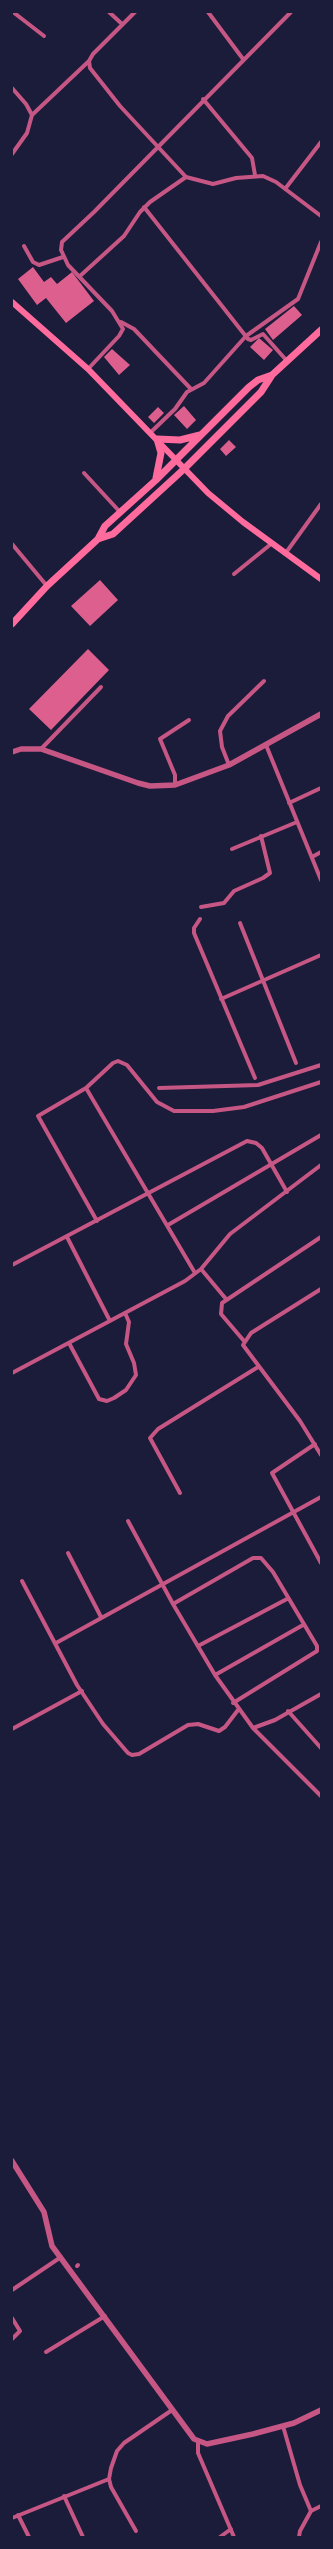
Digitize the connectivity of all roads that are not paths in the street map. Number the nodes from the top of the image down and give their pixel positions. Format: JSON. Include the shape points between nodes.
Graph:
{"nodes":[{"id":1,"x":13,"y":12,"type":"edge"},
{"id":2,"x":109,"y":12,"type":"edge"},
{"id":3,"x":135,"y":12,"type":"edge"},
{"id":4,"x":208,"y":12,"type":"edge"},
{"id":5,"x":290,"y":12,"type":"edge"},
{"id":6,"x":122,"y":24,"type":"junction"},
{"id":7,"x":44,"y":36,"type":"dead end"},
{"id":8,"x":243,"y":59,"type":"junction"},
{"id":9,"x":89,"y":61,"type":"junction"},
{"id":10,"x":12,"y":88,"type":"edge"},
{"id":11,"x":203,"y":99,"type":"junction"},
{"id":12,"x":32,"y":115,"type":"junction"},
{"id":13,"x":321,"y":142,"type":"edge"},
{"id":14,"x":157,"y":147,"type":"junction"},
{"id":15,"x":13,"y":151,"type":"edge"},
{"id":16,"x":256,"y":175,"type":"junction"},
{"id":17,"x":186,"y":177,"type":"junction"},
{"id":18,"x":286,"y":189,"type":"junction"},
{"id":19,"x":144,"y":207,"type":"junction"},
{"id":20,"x":321,"y":216,"type":"edge"},
{"id":21,"x":321,"y":242,"type":"edge"},
{"id":22,"x":24,"y":246,"type":"dead end"},
{"id":23,"x":63,"y":257,"type":"junction"},
{"id":24,"x":80,"y":276,"type":"junction"},
{"id":25,"x":12,"y":302,"type":"edge"},
{"id":26,"x":121,"y":321,"type":"junction"},
{"id":27,"x":321,"y":330,"type":"edge"},
{"id":28,"x":246,"y":336,"type":"junction"},
{"id":29,"x":287,"y":361,"type":"junction"},
{"id":30,"x":88,"y":369,"type":"junction"},
{"id":31,"x":272,"y":375,"type":"junction"},
{"id":32,"x":191,"y":389,"type":"junction"},
{"id":33,"x":151,"y":432,"type":"junction"},
{"id":34,"x":202,"y":434,"type":"junction"},
{"id":35,"x":157,"y":439,"type":"junction"},
{"id":36,"x":176,"y":460,"type":"junction"},
{"id":37,"x":184,"y":469,"type":"junction"},
{"id":38,"x":84,"y":473,"type":"dead end"},
{"id":39,"x":156,"y":480,"type":"junction"},
{"id":40,"x":321,"y":504,"type":"edge"},
{"id":41,"x":120,"y":512,"type":"junction"},
{"id":42,"x":98,"y":539,"type":"junction"},
{"id":43,"x":12,"y":544,"type":"edge"},
{"id":44,"x":271,"y":544,"type":"junction"},
{"id":45,"x":285,"y":554,"type":"junction"},
{"id":46,"x":234,"y":574,"type":"dead end"},
{"id":47,"x":321,"y":579,"type":"edge"},
{"id":48,"x":47,"y":586,"type":"junction"},
{"id":49,"x":12,"y":624,"type":"edge"},
{"id":50,"x":264,"y":681,"type":"dead end"},
{"id":51,"x":101,"y":686,"type":"dead end"},
{"id":52,"x":321,"y":714,"type":"edge"},
{"id":53,"x":189,"y":720,"type":"dead end"},
{"id":54,"x":266,"y":745,"type":"junction"},
{"id":55,"x":40,"y":749,"type":"junction"},
{"id":56,"x":12,"y":752,"type":"edge"},
{"id":57,"x":229,"y":765,"type":"junction"},
{"id":58,"x":175,"y":786,"type":"junction"},
{"id":59,"x":321,"y":788,"type":"edge"},
{"id":60,"x":289,"y":803,"type":"junction"},
{"id":61,"x":297,"y":822,"type":"junction"},
{"id":62,"x":261,"y":836,"type":"junction"},
{"id":63,"x":232,"y":849,"type":"dead end"},
{"id":64,"x":321,"y":852,"type":"edge"},
{"id":65,"x":312,"y":857,"type":"junction"},
{"id":66,"x":321,"y":880,"type":"edge"},
{"id":67,"x":201,"y":907,"type":"dead end"},
{"id":68,"x":200,"y":919,"type":"dead end"},
{"id":69,"x":240,"y":923,"type":"dead end"},
{"id":70,"x":321,"y":955,"type":"edge"},
{"id":71,"x":264,"y":980,"type":"junction"},
{"id":72,"x":221,"y":999,"type":"junction"},
{"id":73,"x":296,"y":1063,"type":"dead end"},
{"id":74,"x":321,"y":1065,"type":"edge"},
{"id":75,"x":255,"y":1078,"type":"dead end"},
{"id":76,"x":321,"y":1082,"type":"edge"},
{"id":77,"x":86,"y":1088,"type":"junction"},
{"id":78,"x":159,"y":1088,"type":"dead end"},
{"id":79,"x":321,"y":1136,"type":"edge"},
{"id":80,"x":321,"y":1165,"type":"edge"},
{"id":81,"x":272,"y":1166,"type":"junction"},
{"id":82,"x":287,"y":1192,"type":"junction"},
{"id":83,"x":148,"y":1194,"type":"junction"},
{"id":84,"x":97,"y":1220,"type":"junction"},
{"id":85,"x":168,"y":1225,"type":"junction"},
{"id":86,"x":67,"y":1237,"type":"junction"},
{"id":87,"x":321,"y":1237,"type":"edge"},
{"id":88,"x":12,"y":1266,"type":"edge"},
{"id":89,"x":201,"y":1269,"type":"junction"},
{"id":90,"x":195,"y":1274,"type":"junction"},
{"id":91,"x":321,"y":1289,"type":"edge"},
{"id":92,"x":226,"y":1299,"type":"junction"},
{"id":93,"x":125,"y":1313,"type":"junction"},
{"id":94,"x":110,"y":1321,"type":"junction"},
{"id":95,"x":244,"y":1341,"type":"junction"},
{"id":96,"x":68,"y":1343,"type":"junction"},
{"id":97,"x":258,"y":1366,"type":"junction"},
{"id":98,"x":12,"y":1373,"type":"edge"},
{"id":99,"x":315,"y":1444,"type":"junction"},
{"id":100,"x":321,"y":1455,"type":"edge"},
{"id":101,"x":180,"y":1493,"type":"dead end"},
{"id":102,"x":321,"y":1497,"type":"edge"},
{"id":103,"x":294,"y":1511,"type":"junction"},
{"id":104,"x":128,"y":1522,"type":"dead end"},
{"id":105,"x":68,"y":1553,"type":"dead end"},
{"id":106,"x":321,"y":1563,"type":"edge"},
{"id":107,"x":22,"y":1581,"type":"dead end"},
{"id":108,"x":162,"y":1583,"type":"junction"},
{"id":109,"x":287,"y":1599,"type":"junction"},
{"id":110,"x":173,"y":1604,"type":"junction"},
{"id":111,"x":101,"y":1618,"type":"junction"},
{"id":112,"x":303,"y":1625,"type":"junction"},
{"id":113,"x":56,"y":1643,"type":"junction"},
{"id":114,"x":198,"y":1646,"type":"junction"},
{"id":115,"x":215,"y":1675,"type":"junction"},
{"id":116,"x":82,"y":1691,"type":"junction"},
{"id":117,"x":321,"y":1694,"type":"edge"},
{"id":118,"x":233,"y":1703,"type":"junction"},
{"id":119,"x":238,"y":1710,"type":"junction"},
{"id":120,"x":288,"y":1711,"type":"junction"},
{"id":121,"x":253,"y":1728,"type":"junction"},
{"id":122,"x":12,"y":1729,"type":"edge"},
{"id":123,"x":321,"y":1748,"type":"edge"},
{"id":124,"x":321,"y":1796,"type":"edge"},
{"id":125,"x":12,"y":2161,"type":"edge"},
{"id":126,"x":61,"y":2257,"type":"junction"},
{"id":127,"x":12,"y":2290,"type":"edge"},
{"id":128,"x":105,"y":2316,"type":"junction"},
{"id":129,"x":12,"y":2318,"type":"edge"},
{"id":130,"x":12,"y":2339,"type":"edge"},
{"id":131,"x":46,"y":2352,"type":"dead end"},
{"id":132,"x":172,"y":2410,"type":"junction"},
{"id":133,"x":321,"y":2410,"type":"edge"},
{"id":134,"x":283,"y":2426,"type":"junction"},
{"id":135,"x":198,"y":2442,"type":"junction"},
{"id":136,"x":109,"y":2479,"type":"junction"},
{"id":137,"x":64,"y":2496,"type":"junction"},
{"id":138,"x":321,"y":2506,"type":"edge"},
{"id":139,"x":311,"y":2511,"type":"junction"},
{"id":140,"x":18,"y":2515,"type":"junction"},
{"id":141,"x":12,"y":2518,"type":"edge"},
{"id":142,"x":231,"y":2530,"type":"junction"},
{"id":143,"x":136,"y":2531,"type":"dead end"},
{"id":144,"x":29,"y":2537,"type":"edge"},
{"id":145,"x":83,"y":2537,"type":"edge"},
{"id":146,"x":220,"y":2537,"type":"edge"},
{"id":147,"x":234,"y":2537,"type":"edge"},
{"id":148,"x":299,"y":2537,"type":"edge"}],
"edges":[{"from":1,"to":7,"type":"street"},
{"from":2,"to":6,"type":"street"},
{"from":3,"to":6,"type":"street"},
{"from":4,"to":8,"type":"street"},
{"from":5,"to":8,"type":"street"},
{"from":6,"to":9,"type":"street"},
{"from":8,"to":11,"type":"street"},
{"from":9,"to":12,"type":"street"},
{"from":9,"to":14,"type":"street","via":[[93,72]]},
{"from":10,"to":12,"type":"street"},
{"from":11,"to":14,"type":"street"},
{"from":11,"to":16,"type":"street","via":[[252,158]]},
{"from":12,"to":15,"type":"street","via":[[27,133]]},
{"from":13,"to":18,"type":"street"},
{"from":14,"to":17,"type":"street"},
{"from":14,"to":23,"type":"street","via":[[62,242]]},
{"from":16,"to":17,"type":"street","via":[[213,184]]},
{"from":16,"to":18,"type":"street","via":[[270,178]]},
{"from":17,"to":19,"type":"street","via":[[157,195]]},
{"from":18,"to":20,"type":"street"},
{"from":19,"to":24,"type":"street","via":[[124,236]]},
{"from":19,"to":28,"type":"street"},
{"from":21,"to":28,"type":"street","via":[[298,299]]},
{"from":22,"to":23,"type":"street","via":[[33,262],[39,265]]},
{"from":23,"to":24,"type":"street"},
{"from":24,"to":26,"type":"street"},
{"from":25,"to":30,"type":"main road"},
{"from":26,"to":30,"type":"street","via":[[123,332]]},
{"from":26,"to":32,"type":"street","via":[[134,329]]},
{"from":27,"to":29,"type":"main road"},
{"from":28,"to":29,"type":"street","via":[[251,340],[263,334]]},
{"from":28,"to":32,"type":"street","via":[[204,382]]},
{"from":29,"to":31,"type":"main road"},
{"from":30,"to":33,"type":"main road"},
{"from":31,"to":34,"type":"main road","via":[[255,382]]},
{"from":31,"to":37,"type":"main road","via":[[261,392]]},
{"from":32,"to":33,"type":"street"},
{"from":33,"to":35,"type":"main road"},
{"from":34,"to":35,"type":"main road","via":[[180,440]]},
{"from":34,"to":36,"type":"main road"},
{"from":35,"to":36,"type":"main road"},
{"from":35,"to":39,"type":"main road","via":[[160,459]]},
{"from":36,"to":37,"type":"main road"},
{"from":36,"to":39,"type":"main road"},
{"from":37,"to":42,"type":"main road","via":[[113,534]]},
{"from":37,"to":44,"type":"main road","via":[[230,512]]},
{"from":38,"to":41,"type":"street"},
{"from":39,"to":41,"type":"main road"},
{"from":40,"to":45,"type":"street"},
{"from":41,"to":42,"type":"main road","via":[[105,526]]},
{"from":42,"to":48,"type":"main road"},
{"from":43,"to":48,"type":"street"},
{"from":44,"to":45,"type":"main road"},
{"from":44,"to":46,"type":"street"},
{"from":45,"to":47,"type":"main road"},
{"from":48,"to":49,"type":"main road"},
{"from":50,"to":57,"type":"street","via":[[228,716],[220,731],[222,747]]},
{"from":51,"to":55,"type":"street"},
{"from":52,"to":54,"type":"street"},
{"from":53,"to":58,"type":"street","via":[[160,739],[175,774]]},
{"from":54,"to":57,"type":"street"},
{"from":54,"to":60,"type":"street"},
{"from":55,"to":56,"type":"street","via":[[21,748]]},
{"from":55,"to":58,"type":"street","via":[[131,781],[150,786]]},
{"from":57,"to":58,"type":"street"},
{"from":59,"to":60,"type":"street"},
{"from":60,"to":61,"type":"street"},
{"from":61,"to":62,"type":"street"},
{"from":61,"to":65,"type":"street"},
{"from":62,"to":63,"type":"street"},
{"from":62,"to":67,"type":"street","via":[[270,868],[267,875],[234,891],[224,903]]},
{"from":64,"to":65,"type":"street"},
{"from":65,"to":66,"type":"street"},
{"from":68,"to":72,"type":"street","via":[[194,933]]},
{"from":69,"to":71,"type":"street"},
{"from":70,"to":71,"type":"street"},
{"from":71,"to":72,"type":"street"},
{"from":71,"to":73,"type":"street"},
{"from":72,"to":75,"type":"street"},
{"from":74,"to":78,"type":"street","via":[[258,1085]]},
{"from":76,"to":77,"type":"street","via":[[244,1107],[213,1111],[174,1111],[157,1102],[127,1065],[118,1061]]},
{"from":77,"to":83,"type":"street"},
{"from":77,"to":84,"type":"street","via":[[38,1116]]},
{"from":79,"to":81,"type":"street"},
{"from":80,"to":82,"type":"street"},
{"from":81,"to":82,"type":"street"},
{"from":81,"to":83,"type":"street","via":[[256,1143],[247,1141]]},
{"from":81,"to":85,"type":"street"},
{"from":82,"to":89,"type":"street","via":[[230,1234]]},
{"from":83,"to":84,"type":"street"},
{"from":83,"to":85,"type":"street"},
{"from":84,"to":86,"type":"street"},
{"from":85,"to":90,"type":"street"},
{"from":86,"to":88,"type":"street"},
{"from":86,"to":94,"type":"street"},
{"from":87,"to":92,"type":"street"},
{"from":89,"to":90,"type":"street"},
{"from":89,"to":92,"type":"street"},
{"from":90,"to":93,"type":"street"},
{"from":91,"to":95,"type":"street","via":[[259,1328]]},
{"from":92,"to":95,"type":"street","via":[[220,1308],[221,1314]]},
{"from":93,"to":94,"type":"street"},
{"from":93,"to":96,"type":"street","via":[[129,1322],[126,1344],[136,1375],[126,1390],[114,1398],[107,1401],[99,1399]]},
{"from":94,"to":96,"type":"street"},
{"from":95,"to":97,"type":"street","via":[[245,1349]]},
{"from":96,"to":98,"type":"street"},
{"from":97,"to":99,"type":"street"},
{"from":97,"to":101,"type":"street","via":[[158,1429],[150,1438]]},
{"from":99,"to":100,"type":"street"},
{"from":99,"to":103,"type":"street","via":[[272,1473]]},
{"from":102,"to":103,"type":"street"},
{"from":103,"to":106,"type":"street"},
{"from":103,"to":108,"type":"street"},
{"from":104,"to":108,"type":"street"},
{"from":105,"to":111,"type":"street"},
{"from":107,"to":113,"type":"street"},
{"from":108,"to":110,"type":"street"},
{"from":108,"to":111,"type":"street"},
{"from":109,"to":110,"type":"street","via":[[266,1562],[256,1557]]},
{"from":109,"to":112,"type":"street"},
{"from":109,"to":114,"type":"street"},
{"from":110,"to":114,"type":"street"},
{"from":111,"to":113,"type":"street"},
{"from":112,"to":115,"type":"street"},
{"from":112,"to":118,"type":"street","via":[[317,1646],[314,1654]]},
{"from":113,"to":116,"type":"street"},
{"from":114,"to":115,"type":"street"},
{"from":115,"to":118,"type":"street"},
{"from":116,"to":119,"type":"street","via":[[103,1724],[132,1755],[139,1754],[188,1725],[198,1724],[219,1731]]},
{"from":116,"to":122,"type":"street"},
{"from":117,"to":120,"type":"street"},
{"from":118,"to":119,"type":"street"},
{"from":119,"to":121,"type":"street"},
{"from":120,"to":121,"type":"street","via":[[269,1723]]},
{"from":120,"to":123,"type":"street"},
{"from":121,"to":124,"type":"street"},
{"from":125,"to":126,"type":"street","via":[[40,2203],[47,2219],[50,2241]]},
{"from":126,"to":127,"type":"street"},
{"from":126,"to":128,"type":"street"},
{"from":128,"to":131,"type":"street"},
{"from":128,"to":132,"type":"street"},
{"from":129,"to":130,"type":"street","via":[[20,2331]]},
{"from":132,"to":135,"type":"street","via":[[191,2437]]},
{"from":132,"to":136,"type":"street","via":[[119,2447]]},
{"from":133,"to":134,"type":"street"},
{"from":134,"to":135,"type":"street","via":[[207,2444]]},
{"from":134,"to":139,"type":"street","via":[[300,2485]]},
{"from":135,"to":142,"type":"street","via":[[198,2453]]},
{"from":136,"to":137,"type":"street"},
{"from":136,"to":143,"type":"street","via":[[115,2495]]},
{"from":137,"to":140,"type":"street"},
{"from":137,"to":145,"type":"street"},
{"from":138,"to":139,"type":"street"},
{"from":139,"to":148,"type":"street"},
{"from":140,"to":141,"type":"street"},
{"from":140,"to":144,"type":"street"},
{"from":142,"to":146,"type":"street"},
{"from":142,"to":147,"type":"street"}]}
